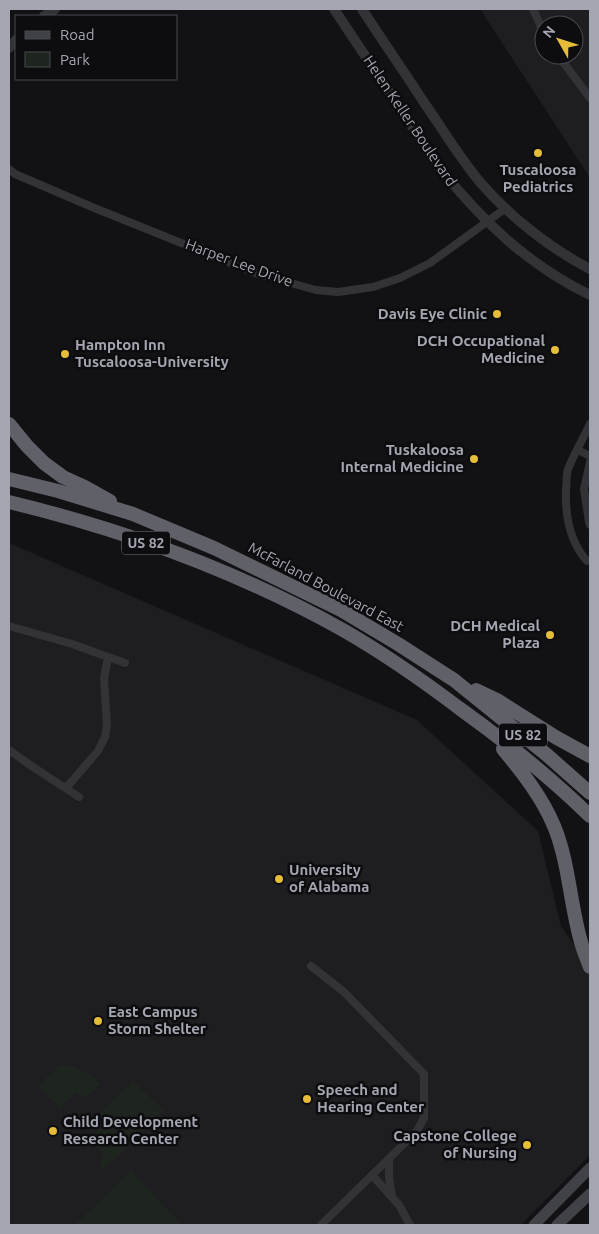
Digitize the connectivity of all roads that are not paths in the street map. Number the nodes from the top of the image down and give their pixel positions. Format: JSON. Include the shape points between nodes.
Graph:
{"nodes":[{"id":1,"x":334,"y":9,"type":"edge"},
{"id":2,"x":362,"y":9,"type":"edge"},
{"id":3,"x":565,"y":65,"type":"edge"},
{"id":4,"x":590,"y":98,"type":"edge"},
{"id":5,"x":11,"y":173,"type":"edge"},
{"id":6,"x":506,"y":208,"type":"junction"},
{"id":7,"x":487,"y":222,"type":"junction"},
{"id":8,"x":590,"y":269,"type":"edge"},
{"id":9,"x":590,"y":295,"type":"edge"},
{"id":10,"x":9,"y":424,"type":"edge"},
{"id":11,"x":590,"y":424,"type":"edge"},
{"id":12,"x":578,"y":450,"type":"junction"},
{"id":13,"x":590,"y":456,"type":"edge"},
{"id":14,"x":590,"y":462,"type":"edge"},
{"id":15,"x":9,"y":478,"type":"edge"},
{"id":16,"x":9,"y":502,"type":"edge"},
{"id":17,"x":133,"y":514,"type":"junction"},
{"id":18,"x":590,"y":525,"type":"edge"},
{"id":19,"x":590,"y":560,"type":"edge"},
{"id":20,"x":9,"y":626,"type":"edge"},
{"id":21,"x":108,"y":657,"type":"junction"},
{"id":22,"x":125,"y":663,"type":"dead end"},
{"id":23,"x":454,"y":680,"type":"junction"},
{"id":24,"x":487,"y":728,"type":"junction"},
{"id":25,"x":9,"y":750,"type":"edge"},
{"id":26,"x":590,"y":756,"type":"edge"},
{"id":27,"x":66,"y":788,"type":"junction"},
{"id":28,"x":590,"y":793,"type":"edge"},
{"id":29,"x":79,"y":797,"type":"dead end"},
{"id":30,"x":590,"y":816,"type":"edge"},
{"id":31,"x":311,"y":966,"type":"dead end"},
{"id":32,"x":590,"y":967,"type":"edge"},
{"id":33,"x":389,"y":1158,"type":"junction"},
{"id":34,"x":590,"y":1168,"type":"edge"},
{"id":35,"x":372,"y":1175,"type":"junction"},
{"id":36,"x":590,"y":1194,"type":"edge"},
{"id":37,"x":392,"y":1196,"type":"junction"},
{"id":38,"x":406,"y":1216,"type":"junction"},
{"id":39,"x":321,"y":1225,"type":"edge"},
{"id":40,"x":410,"y":1225,"type":"edge"},
{"id":41,"x":418,"y":1225,"type":"edge"},
{"id":42,"x":534,"y":1225,"type":"edge"},
{"id":43,"x":557,"y":1225,"type":"edge"}],
"edges":[{"from":1,"to":7,"type":"street","name":"Helen Keller Boulevard","via":[[439,167]]},
{"from":2,"to":6,"type":"street","name":"Helen Keller Boulevard","via":[[461,157]]},
{"from":3,"to":4,"type":"street"},
{"from":5,"to":7,"type":"street","name":"Harper Lee Drive","via":[[258,274],[316,290],[338,292],[373,287],[400,278],[430,263]]},
{"from":6,"to":7,"type":"street","name":"Harper Lee Drive"},
{"from":6,"to":8,"type":"street","name":"Helen Keller Boulevard","via":[[532,231]]},
{"from":7,"to":9,"type":"street","name":"Helen Keller Boulevard","via":[[523,255]]},
{"from":10,"to":17,"type":"highway","via":[[44,463]]},
{"from":11,"to":12,"type":"street"},
{"from":12,"to":13,"type":"street"},
{"from":12,"to":19,"type":"street","via":[[567,471],[565,505],[574,541],[579,552],[587,561]]},
{"from":14,"to":18,"type":"street","via":[[584,488]]},
{"from":15,"to":17,"type":"highway","name":"McFarland Boulevard East","number":"US 82"},
{"from":16,"to":24,"type":"highway","name":"McFarland Boulevard East","number":"US 82","via":[[130,537],[215,568],[279,597],[344,631],[418,677]]},
{"from":17,"to":23,"type":"highway","name":"McFarland Boulevard East","number":"US 82","via":[[214,548],[341,610]]},
{"from":20,"to":21,"type":"street"},
{"from":21,"to":22,"type":"street"},
{"from":21,"to":27,"type":"street","via":[[104,679],[105,737],[98,751]]},
{"from":23,"to":26,"type":"highway","via":[[497,700]]},
{"from":23,"to":28,"type":"highway","name":"McFarland Boulevard East","number":"US 82"},
{"from":24,"to":30,"type":"highway","name":"McFarland Boulevard East","number":"US 82"},
{"from":24,"to":32,"type":"highway","via":[[524,774],[554,826],[581,942]]},
{"from":25,"to":27,"type":"street"},
{"from":27,"to":29,"type":"street"},
{"from":31,"to":33,"type":"street","via":[[344,992],[424,1074],[424,1118],[417,1131]]},
{"from":33,"to":35,"type":"street"},
{"from":33,"to":37,"type":"street"},
{"from":34,"to":42,"type":"main road"},
{"from":35,"to":37,"type":"street"},
{"from":35,"to":39,"type":"street"},
{"from":36,"to":43,"type":"main road"},
{"from":37,"to":38,"type":"street"},
{"from":38,"to":40,"type":"street"},
{"from":38,"to":41,"type":"street"}]}
